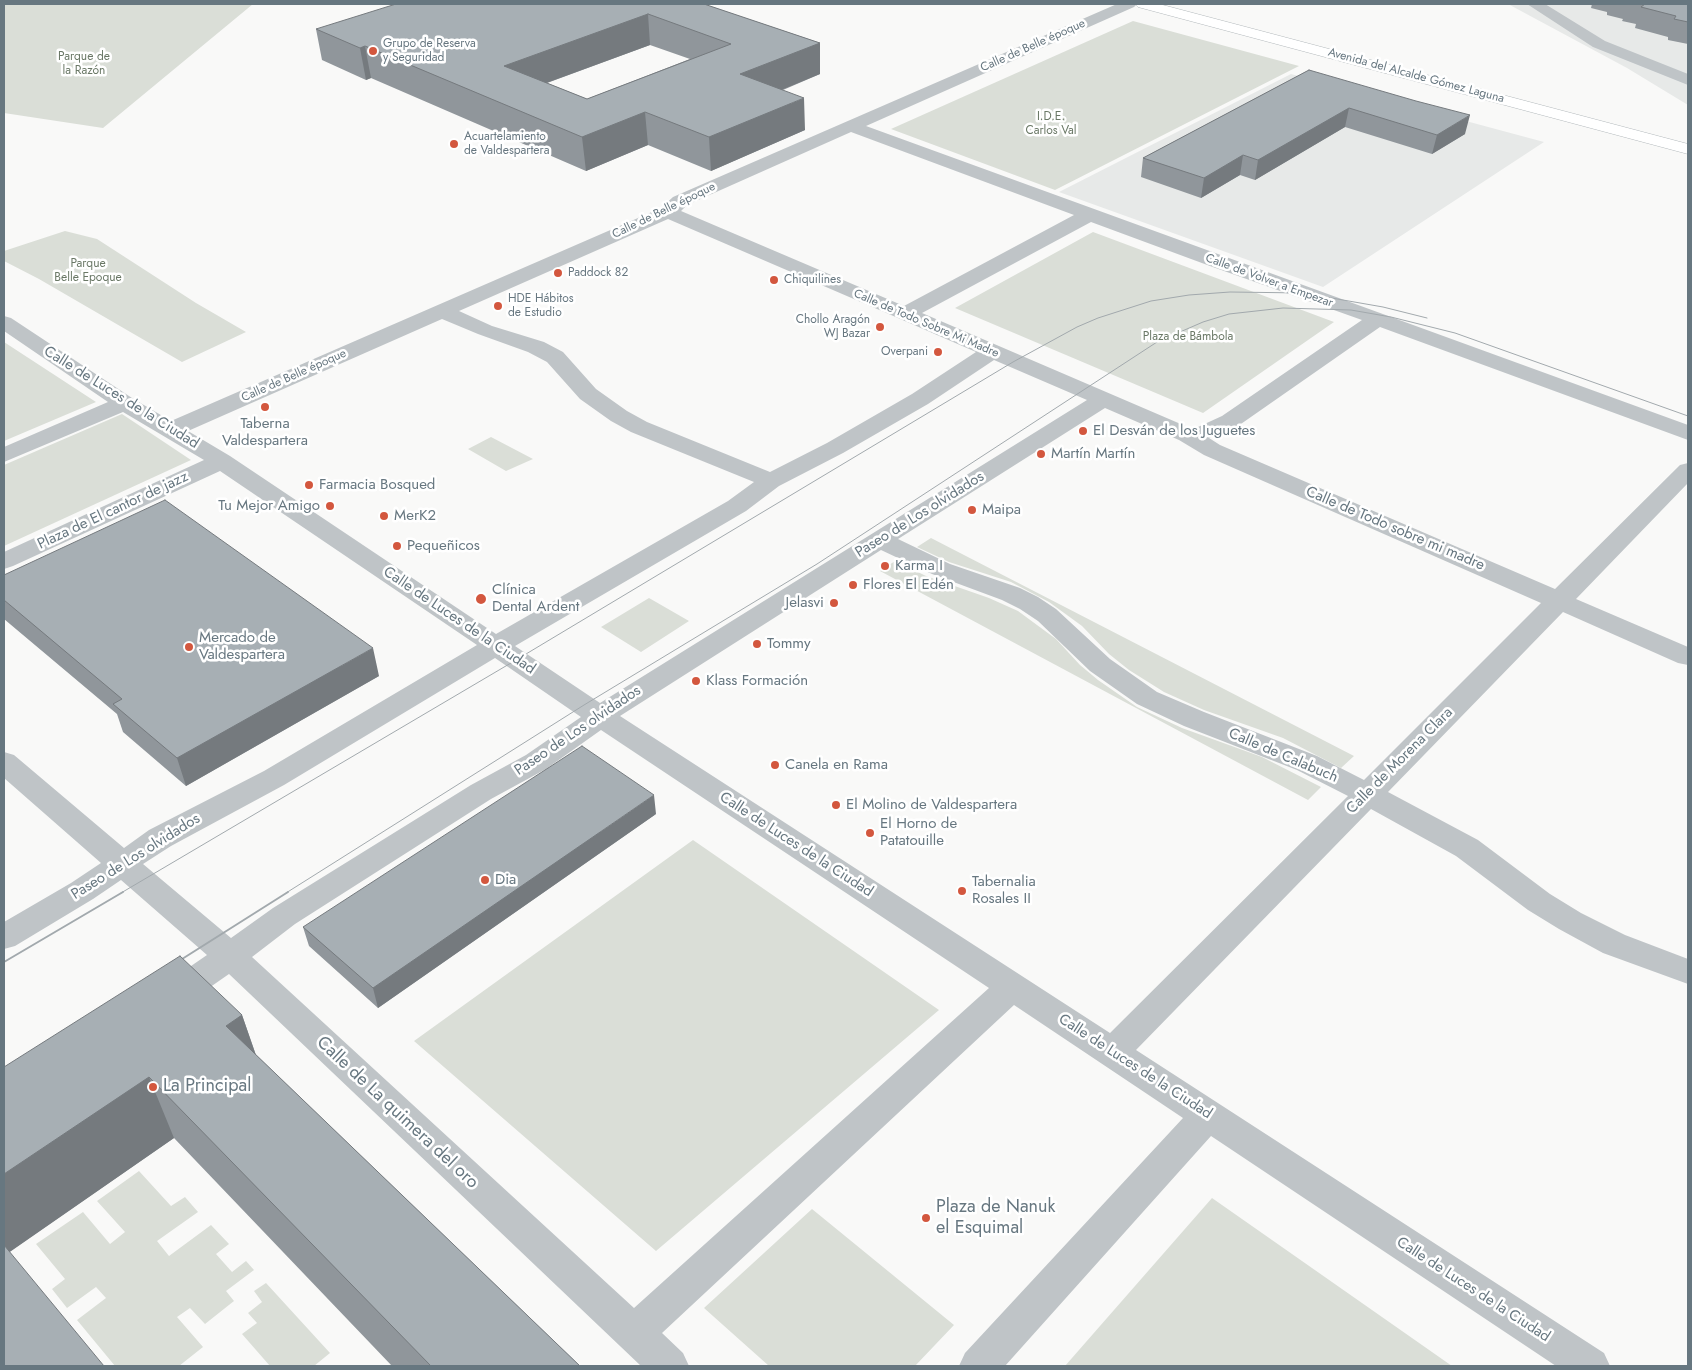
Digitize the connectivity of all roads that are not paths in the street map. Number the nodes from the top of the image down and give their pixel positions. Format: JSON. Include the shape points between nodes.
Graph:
{"nodes":[{"id":1,"x":1129,"y":4,"type":"edge"},
{"id":2,"x":1143,"y":4,"type":"edge"},
{"id":3,"x":1187,"y":4,"type":"edge"},
{"id":4,"x":1534,"y":4,"type":"edge"},
{"id":5,"x":1688,"y":80,"type":"edge"},
{"id":6,"x":850,"y":126,"type":"junction"},
{"id":7,"x":1688,"y":134,"type":"edge"},
{"id":8,"x":1688,"y":149,"type":"edge"},
{"id":9,"x":668,"y":212,"type":"junction"},
{"id":10,"x":1089,"y":215,"type":"junction"},
{"id":11,"x":442,"y":311,"type":"junction"},
{"id":12,"x":905,"y":314,"type":"junction"},
{"id":13,"x":1378,"y":319,"type":"junction"},
{"id":14,"x":4,"y":322,"type":"edge"},
{"id":15,"x":990,"y":352,"type":"junction"},
{"id":16,"x":1102,"y":400,"type":"junction"},
{"id":17,"x":124,"y":402,"type":"junction"},
{"id":18,"x":171,"y":430,"type":"junction"},
{"id":19,"x":1688,"y":433,"type":"edge"},
{"id":20,"x":1187,"y":435,"type":"junction"},
{"id":21,"x":4,"y":455,"type":"edge"},
{"id":22,"x":222,"y":461,"type":"junction"},
{"id":23,"x":1688,"y":470,"type":"edge"},
{"id":24,"x":771,"y":481,"type":"junction"},
{"id":25,"x":882,"y":540,"type":"junction"},
{"id":26,"x":4,"y":561,"type":"edge"},
{"id":27,"x":1559,"y":600,"type":"junction"},
{"id":28,"x":495,"y":646,"type":"junction"},
{"id":29,"x":1688,"y":657,"type":"edge"},
{"id":30,"x":601,"y":717,"type":"junction"},
{"id":31,"x":4,"y":762,"type":"edge"},
{"id":32,"x":1368,"y":794,"type":"junction"},
{"id":33,"x":121,"y":864,"type":"junction"},
{"id":34,"x":4,"y":937,"type":"edge"},
{"id":35,"x":230,"y":956,"type":"junction"},
{"id":36,"x":1688,"y":972,"type":"edge"},
{"id":37,"x":1012,"y":987,"type":"junction"},
{"id":38,"x":149,"y":1010,"type":"edge"},
{"id":39,"x":1112,"y":1052,"type":"junction"},
{"id":40,"x":1208,"y":1116,"type":"junction"},
{"id":41,"x":634,"y":1334,"type":"junction"},
{"id":42,"x":669,"y":1366,"type":"edge"},
{"id":43,"x":979,"y":1366,"type":"edge"},
{"id":44,"x":1590,"y":1366,"type":"edge"}],
"edges":[{"from":1,"to":6,"type":"street","name":"Calle de Belle époque"},
{"from":2,"to":8,"type":"main road","name":"Avenida del Alcalde Gómez Laguna"},
{"from":3,"to":7,"type":"main road","name":"Avenida del Alcalde Gómez Laguna"},
{"from":4,"to":5,"type":"street","via":[[1599,44]]},
{"from":6,"to":9,"type":"street","name":"Calle de Belle époque","via":[[680,201]]},
{"from":6,"to":10,"type":"street","name":"Calle de Volver a Empezar"},
{"from":9,"to":11,"type":"street","name":"Calle de Belle époque"},
{"from":9,"to":12,"type":"street","name":"Calle de Todo Sobre Mi Madre"},
{"from":10,"to":12,"type":"street"},
{"from":10,"to":13,"type":"street","name":"Calle de Volver a Empezar"},
{"from":11,"to":18,"type":"street","name":"Calle de Belle époque"},
{"from":11,"to":24,"type":"street","via":[[536,347],[555,358],[588,394],[639,427]]},
{"from":12,"to":15,"type":"street","name":"Calle de Todo Sobre Mi Madre"},
{"from":13,"to":19,"type":"street","name":"Calle de Volver a Empezar"},
{"from":13,"to":20,"type":"street","via":[[1230,421],[1203,433]]},
{"from":14,"to":17,"type":"street","name":"Calle de Luces de la Ciudad"},
{"from":15,"to":16,"type":"street","name":"Calle de Todo Sobre Mi Madre"},
{"from":15,"to":24,"type":"street","name":"Paseo de Los olvidados","via":[[920,399]]},
{"from":16,"to":20,"type":"street","name":"Calle de Todo sobre mi madre"},
{"from":16,"to":25,"type":"street","name":"Paseo de Los olvidados"},
{"from":17,"to":18,"type":"street","name":"Calle de Luces de la Ciudad"},
{"from":17,"to":21,"type":"street"},
{"from":18,"to":22,"type":"street","name":"Calle de Luces de la Ciudad"},
{"from":20,"to":27,"type":"street","name":"Calle de Todo sobre mi madre","via":[[1212,450]]},
{"from":22,"to":26,"type":"street","name":"Plaza de El cantor de jazz"},
{"from":22,"to":28,"type":"street","name":"Calle de Luces de la Ciudad"},
{"from":23,"to":27,"type":"street","name":"Calle de Morena Clara"},
{"from":24,"to":28,"type":"street","name":"Paseo de Los olvidados","via":[[733,509]]},
{"from":25,"to":30,"type":"street","name":"Paseo de Los olvidados"},
{"from":25,"to":32,"type":"street","name":"Calle de Calabuch","via":[[941,569],[1029,603],[1047,615],[1112,675],[1147,698],[1307,763]]},
{"from":27,"to":29,"type":"street","name":"Calle de Todo sobre mi madre"},
{"from":27,"to":32,"type":"street","name":"Calle de Morena Clara"},
{"from":28,"to":30,"type":"street","name":"Calle de Luces de la Ciudad"},
{"from":28,"to":33,"type":"street","name":"Paseo de Los olvidados","via":[[274,778],[160,838]]},
{"from":30,"to":35,"type":"street","name":"Paseo de Los olvidados","via":[[536,762],[481,792],[284,916]]},
{"from":30,"to":37,"type":"street","name":"Calle de Luces de la Ciudad"},
{"from":31,"to":33,"type":"street"},
{"from":32,"to":36,"type":"street","name":"Calle de Calabuch","via":[[1467,848],[1570,922],[1614,944]]},
{"from":32,"to":39,"type":"street","name":"Calle de Morena Clara"},
{"from":33,"to":34,"type":"street","name":"Paseo de Los olvidados"},
{"from":33,"to":35,"type":"street","name":"Calle de La quimera del oro"},
{"from":35,"to":38,"type":"street","name":"Paseo de Los olvidados"},
{"from":35,"to":41,"type":"street","name":"Calle de La quimera del oro"},
{"from":37,"to":39,"type":"street","name":"Calle de Luces de la Ciudad"},
{"from":37,"to":41,"type":"street"},
{"from":39,"to":40,"type":"street","name":"Calle de Luces de la Ciudad"},
{"from":40,"to":43,"type":"street"},
{"from":40,"to":44,"type":"street","name":"Calle de Luces de la Ciudad"},
{"from":41,"to":42,"type":"street","name":"Calle de La quimera del oro"}]}
